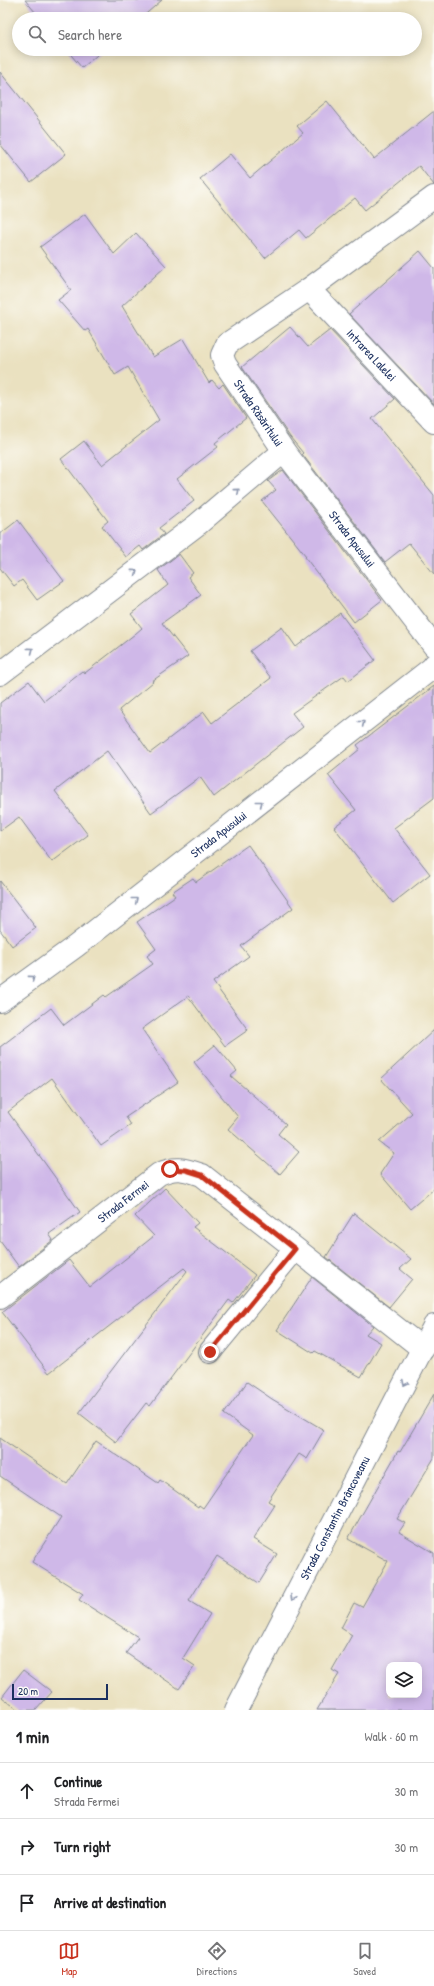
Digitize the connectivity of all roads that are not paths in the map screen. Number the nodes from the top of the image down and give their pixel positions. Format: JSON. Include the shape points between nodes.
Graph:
{"nodes":[{"id":1,"x":434,"y":197,"type":"edge"},
{"id":2,"x":309,"y":289,"type":"junction"},
{"id":3,"x":434,"y":422,"type":"edge"},
{"id":4,"x":284,"y":451,"type":"junction"},
{"id":5,"x":434,"y":646,"type":"edge"},
{"id":6,"x":434,"y":665,"type":"edge"},
{"id":7,"x":0,"y":674,"type":"edge"},
{"id":8,"x":0,"y":1001,"type":"edge"},
{"id":9,"x":295,"y":1249,"type":"junction"},
{"id":10,"x":0,"y":1297,"type":"edge"},
{"id":11,"x":434,"y":1326,"type":"edge"},
{"id":12,"x":423,"y":1349,"type":"junction"},
{"id":13,"x":210,"y":1352,"type":"dead end"},
{"id":14,"x":236,"y":1710,"type":"edge"}],
"edges":[{"from":1,"to":2,"type":"street","name":"Strada Răsăritului"},
{"from":2,"to":3,"type":"street","name":"Intrarea Lalelei"},
{"from":2,"to":4,"type":"street","name":"Strada Răsăritului","via":[[227,344],[222,355],[225,364]]},
{"from":4,"to":5,"type":"street","name":"Strada Apusului"},
{"from":7,"to":4,"type":"street","name":"Strada Răsăritului","one_way":true,"via":[[198,524]]},
{"from":8,"to":6,"type":"street","name":"Strada Apusului","one_way":true,"via":[[83,941]]},
{"from":9,"to":10,"type":"street","name":"Strada Fermei","via":[[202,1175],[170,1169],[158,1174]]},
{"from":9,"to":12,"type":"street","name":"Strada Fermei"},
{"from":9,"to":13,"type":"street"},
{"from":11,"to":12,"type":"street","name":"Strada Constantin Brâncoveanu"},
{"from":12,"to":14,"type":"street","name":"Strada Constantin Brâncoveanu","one_way":true}]}
